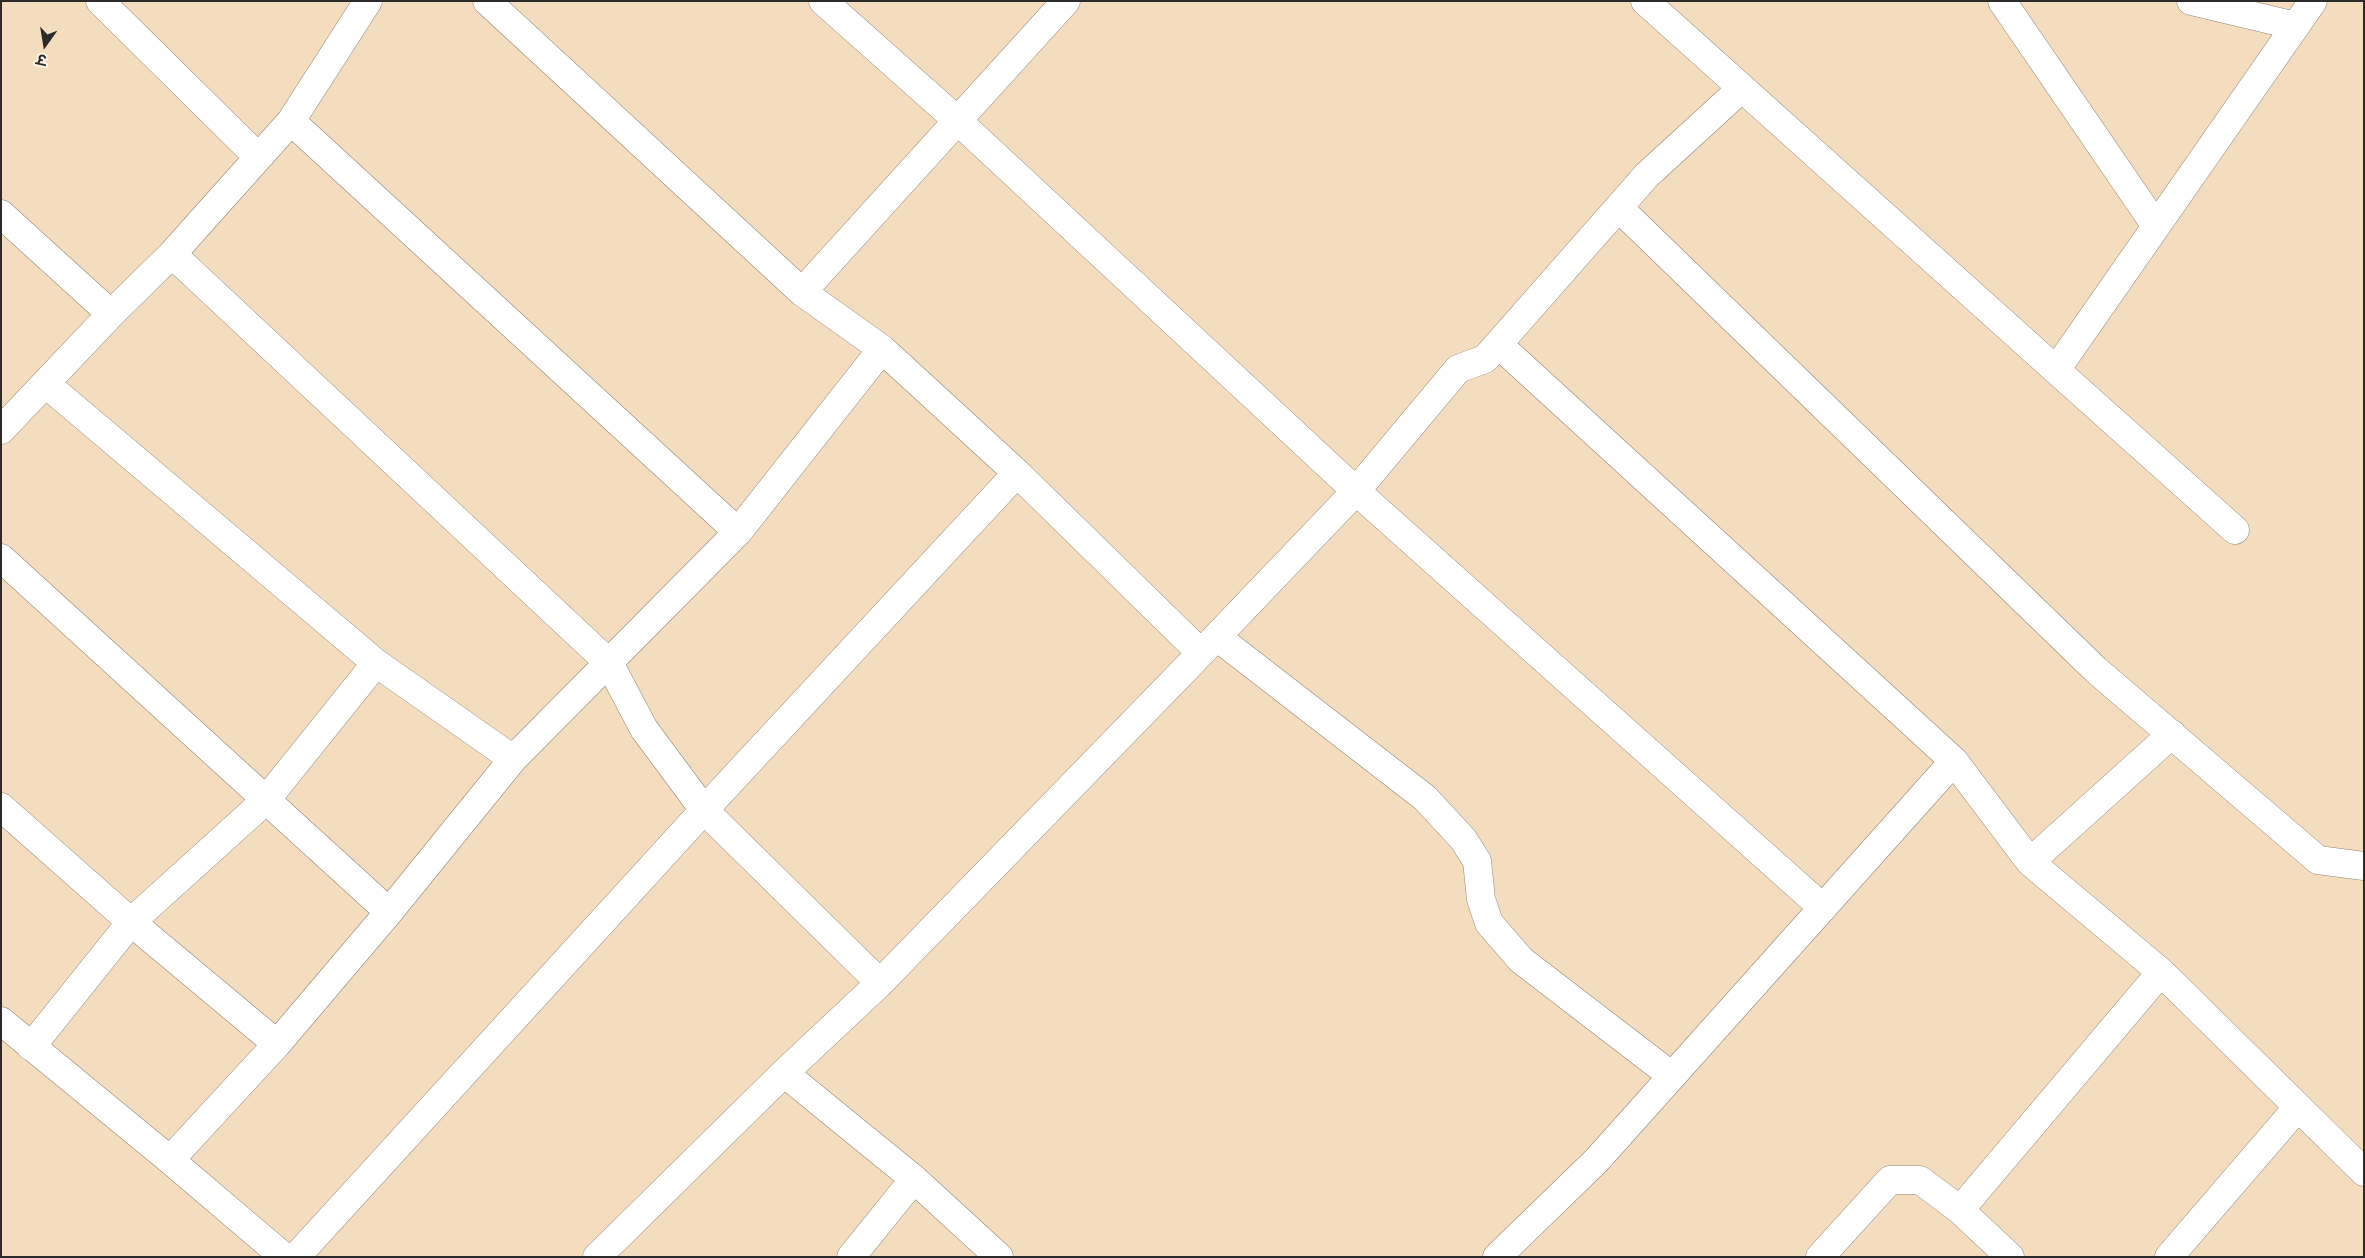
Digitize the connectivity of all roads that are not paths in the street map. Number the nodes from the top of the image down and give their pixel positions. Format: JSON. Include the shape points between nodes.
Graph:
{"nodes":[{"id":1,"x":100,"y":1,"type":"edge"},
{"id":2,"x":487,"y":1,"type":"edge"},
{"id":3,"x":823,"y":1,"type":"edge"},
{"id":4,"x":1066,"y":1,"type":"edge"},
{"id":5,"x":1645,"y":1,"type":"edge"},
{"id":6,"x":2002,"y":1,"type":"edge"},
{"id":7,"x":2191,"y":1,"type":"edge"},
{"id":8,"x":2313,"y":1,"type":"edge"},
{"id":9,"x":367,"y":2,"type":"edge"},
{"id":10,"x":2296,"y":26,"type":"junction"},
{"id":11,"x":1742,"y":88,"type":"junction"},
{"id":12,"x":291,"y":121,"type":"junction"},
{"id":13,"x":958,"y":121,"type":"junction"},
{"id":14,"x":258,"y":156,"type":"junction"},
{"id":15,"x":1619,"y":208,"type":"junction"},
{"id":16,"x":1,"y":214,"type":"edge"},
{"id":17,"x":2156,"y":226,"type":"junction"},
{"id":18,"x":172,"y":254,"type":"junction"},
{"id":19,"x":802,"y":292,"type":"junction"},
{"id":20,"x":111,"y":314,"type":"junction"},
{"id":21,"x":1499,"y":345,"type":"junction"},
{"id":22,"x":882,"y":349,"type":"junction"},
{"id":23,"x":2056,"y":370,"type":"junction"},
{"id":24,"x":46,"y":384,"type":"junction"},
{"id":25,"x":1,"y":430,"type":"edge"},
{"id":26,"x":1016,"y":473,"type":"junction"},
{"id":27,"x":1356,"y":491,"type":"junction"},
{"id":28,"x":2235,"y":530,"type":"dead end"},
{"id":29,"x":738,"y":532,"type":"junction"},
{"id":30,"x":1,"y":558,"type":"edge"},
{"id":31,"x":1209,"y":645,"type":"junction"},
{"id":32,"x":376,"y":663,"type":"junction"},
{"id":33,"x":609,"y":663,"type":"junction"},
{"id":34,"x":2172,"y":734,"type":"junction"},
{"id":35,"x":513,"y":759,"type":"junction"},
{"id":36,"x":1954,"y":761,"type":"junction"},
{"id":37,"x":266,"y":800,"type":"junction"},
{"id":38,"x":1,"y":807,"type":"edge"},
{"id":39,"x":704,"y":810,"type":"junction"},
{"id":40,"x":2030,"y":862,"type":"junction"},
{"id":41,"x":2364,"y":866,"type":"edge"},
{"id":42,"x":1823,"y":908,"type":"junction"},
{"id":43,"x":390,"y":912,"type":"junction"},
{"id":44,"x":131,"y":922,"type":"junction"},
{"id":45,"x":2161,"y":972,"type":"junction"},
{"id":46,"x":880,"y":983,"type":"junction"},
{"id":47,"x":1,"y":1021,"type":"edge"},
{"id":48,"x":277,"y":1044,"type":"junction"},
{"id":49,"x":31,"y":1047,"type":"junction"},
{"id":50,"x":784,"y":1072,"type":"junction"},
{"id":51,"x":1672,"y":1076,"type":"junction"},
{"id":52,"x":2298,"y":1107,"type":"junction"},
{"id":53,"x":170,"y":1160,"type":"junction"},
{"id":54,"x":2364,"y":1172,"type":"edge"},
{"id":55,"x":914,"y":1179,"type":"junction"},
{"id":56,"x":1960,"y":1210,"type":"junction"},
{"id":57,"x":284,"y":1257,"type":"edge"},
{"id":58,"x":296,"y":1257,"type":"edge"},
{"id":59,"x":597,"y":1257,"type":"edge"},
{"id":60,"x":851,"y":1257,"type":"edge"},
{"id":61,"x":999,"y":1257,"type":"edge"},
{"id":62,"x":1497,"y":1257,"type":"edge"},
{"id":63,"x":1820,"y":1257,"type":"edge"},
{"id":64,"x":2010,"y":1257,"type":"edge"},
{"id":65,"x":2169,"y":1257,"type":"edge"}],
"edges":[{"from":1,"to":14,"type":"street"},
{"from":2,"to":19,"type":"street"},
{"from":3,"to":13,"type":"street"},
{"from":4,"to":13,"type":"street"},
{"from":5,"to":11,"type":"street"},
{"from":6,"to":17,"type":"street"},
{"from":7,"to":10,"type":"street"},
{"from":8,"to":10,"type":"street"},
{"from":9,"to":12,"type":"street"},
{"from":10,"to":17,"type":"street"},
{"from":11,"to":15,"type":"street","via":[[1647,176]]},
{"from":11,"to":23,"type":"street"},
{"from":12,"to":14,"type":"street"},
{"from":12,"to":29,"type":"street"},
{"from":13,"to":19,"type":"street"},
{"from":13,"to":27,"type":"street"},
{"from":14,"to":18,"type":"street"},
{"from":15,"to":21,"type":"street"},
{"from":15,"to":34,"type":"street","via":[[2089,663]]},
{"from":16,"to":20,"type":"street"},
{"from":17,"to":23,"type":"street"},
{"from":18,"to":20,"type":"street"},
{"from":18,"to":33,"type":"street"},
{"from":19,"to":22,"type":"street"},
{"from":20,"to":24,"type":"street"},
{"from":21,"to":27,"type":"street","via":[[1485,359],[1458,369]]},
{"from":21,"to":36,"type":"street"},
{"from":22,"to":26,"type":"street"},
{"from":22,"to":29,"type":"street"},
{"from":23,"to":28,"type":"street"},
{"from":24,"to":25,"type":"street"},
{"from":24,"to":32,"type":"street"},
{"from":26,"to":31,"type":"street"},
{"from":26,"to":39,"type":"street"},
{"from":27,"to":31,"type":"street"},
{"from":27,"to":42,"type":"street"},
{"from":29,"to":33,"type":"street"},
{"from":30,"to":37,"type":"street"},
{"from":31,"to":46,"type":"street"},
{"from":31,"to":51,"type":"street","via":[[1425,798],[1463,839],[1477,861],[1481,899],[1489,922],[1521,960]]},
{"from":32,"to":35,"type":"street"},
{"from":32,"to":37,"type":"street"},
{"from":33,"to":35,"type":"street"},
{"from":33,"to":39,"type":"street","via":[[644,729]]},
{"from":34,"to":40,"type":"street"},
{"from":34,"to":41,"type":"street","via":[[2318,860]]},
{"from":35,"to":43,"type":"street"},
{"from":36,"to":40,"type":"street"},
{"from":36,"to":42,"type":"street"},
{"from":37,"to":43,"type":"street"},
{"from":37,"to":44,"type":"street"},
{"from":38,"to":44,"type":"street"},
{"from":39,"to":46,"type":"street"},
{"from":39,"to":58,"type":"street"},
{"from":40,"to":45,"type":"street"},
{"from":42,"to":51,"type":"street"},
{"from":43,"to":48,"type":"street"},
{"from":44,"to":48,"type":"street"},
{"from":44,"to":49,"type":"street"},
{"from":45,"to":52,"type":"street"},
{"from":45,"to":56,"type":"street"},
{"from":46,"to":50,"type":"street"},
{"from":47,"to":49,"type":"street"},
{"from":48,"to":53,"type":"street"},
{"from":49,"to":53,"type":"street"},
{"from":50,"to":55,"type":"street"},
{"from":50,"to":59,"type":"street"},
{"from":51,"to":62,"type":"street","via":[[1597,1160]]},
{"from":52,"to":54,"type":"street"},
{"from":52,"to":65,"type":"street"},
{"from":53,"to":57,"type":"street"},
{"from":55,"to":60,"type":"street"},
{"from":55,"to":61,"type":"street"},
{"from":56,"to":63,"type":"street","via":[[1920,1180],[1890,1180]]},
{"from":56,"to":64,"type":"street"}]}
